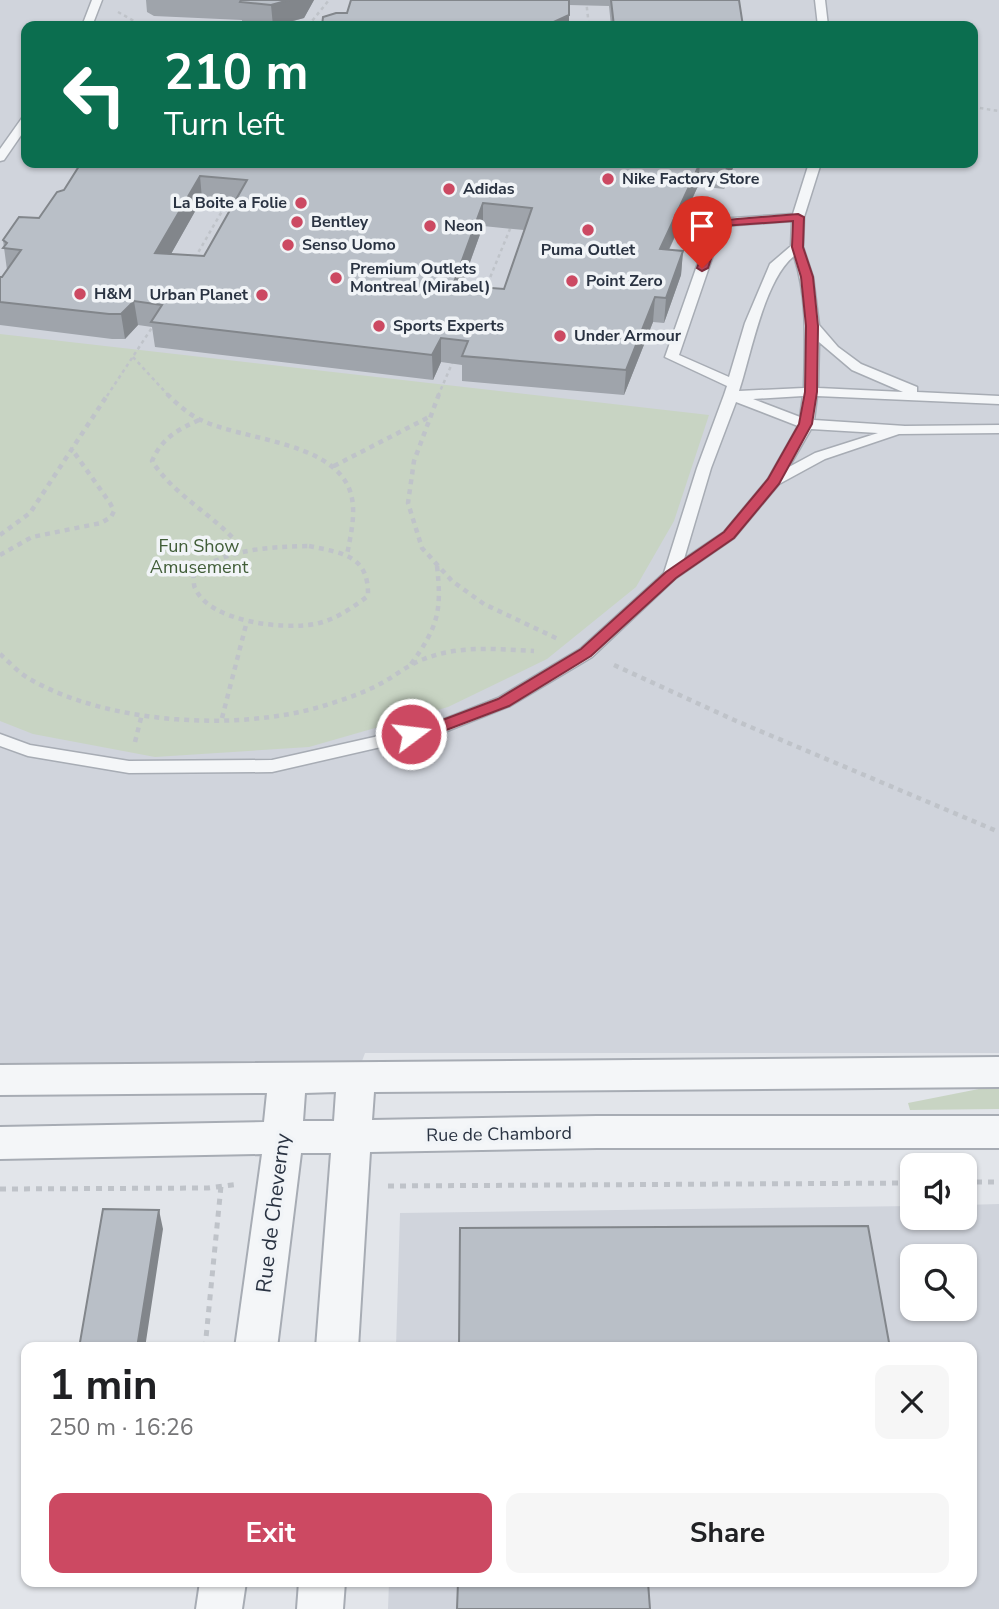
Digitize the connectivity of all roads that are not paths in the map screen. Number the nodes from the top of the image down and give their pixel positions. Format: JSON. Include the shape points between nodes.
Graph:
{"nodes":[{"id":1,"x":97,"y":0,"type":"edge"},
{"id":2,"x":820,"y":0,"type":"edge"},
{"id":3,"x":89,"y":21,"type":"edge"},
{"id":4,"x":822,"y":21,"type":"edge"},
{"id":5,"x":21,"y":127,"type":"edge"},
{"id":6,"x":0,"y":157,"type":"edge"},
{"id":7,"x":813,"y":168,"type":"edge"},
{"id":8,"x":798,"y":217,"type":"junction"},
{"id":9,"x":797,"y":247,"type":"junction"},
{"id":10,"x":812,"y":326,"type":"junction"},
{"id":11,"x":733,"y":390,"type":"junction"},
{"id":12,"x":811,"y":392,"type":"junction"},
{"id":13,"x":939,"y":399,"type":"junction"},
{"id":14,"x":999,"y":400,"type":"edge"},
{"id":15,"x":806,"y":424,"type":"junction"},
{"id":16,"x":999,"y":429,"type":"edge"},
{"id":17,"x":905,"y":430,"type":"junction"},
{"id":18,"x":774,"y":481,"type":"junction"},
{"id":19,"x":671,"y":575,"type":"junction"},
{"id":20,"x":0,"y":740,"type":"edge"},
{"id":21,"x":999,"y":1072,"type":"edge"},
{"id":22,"x":356,"y":1077,"type":"junction"},
{"id":23,"x":287,"y":1078,"type":"junction"},
{"id":24,"x":0,"y":1080,"type":"edge"},
{"id":25,"x":999,"y":1132,"type":"edge"},
{"id":26,"x":351,"y":1137,"type":"junction"},
{"id":27,"x":282,"y":1138,"type":"junction"},
{"id":28,"x":0,"y":1143,"type":"edge"},
{"id":29,"x":257,"y":1342,"type":"edge"},
{"id":30,"x":337,"y":1342,"type":"edge"},
{"id":31,"x":222,"y":1587,"type":"edge"},
{"id":32,"x":322,"y":1587,"type":"edge"},
{"id":33,"x":219,"y":1609,"type":"edge"},
{"id":34,"x":320,"y":1609,"type":"edge"}],
"edges":[{"from":1,"to":3,"type":"lane"},
{"from":2,"to":4,"type":"lane"},
{"from":5,"to":6,"type":"lane"},
{"from":7,"to":8,"type":"lane"},
{"from":8,"to":9,"type":"lane"},
{"from":8,"to":11,"type":"lane","via":[[718,223],[672,357]]},
{"from":9,"to":10,"type":"lane","via":[[807,277]]},
{"from":9,"to":11,"type":"lane","via":[[776,264],[752,323]]},
{"from":10,"to":12,"type":"lane"},
{"from":10,"to":13,"type":"lane","via":[[830,349],[853,366]]},
{"from":11,"to":12,"type":"lane"},
{"from":11,"to":15,"type":"lane"},
{"from":11,"to":19,"type":"lane"},
{"from":12,"to":13,"type":"lane"},
{"from":12,"to":15,"type":"lane"},
{"from":13,"to":14,"type":"lane"},
{"from":15,"to":17,"type":"lane"},
{"from":15,"to":18,"type":"lane"},
{"from":16,"to":17,"type":"lane"},
{"from":17,"to":18,"type":"lane","via":[[820,456]]},
{"from":18,"to":19,"type":"lane","via":[[729,535]]},
{"from":19,"to":20,"type":"lane","via":[[586,653],[504,702],[436,729],[272,765],[129,767],[28,750]]},
{"from":21,"to":22,"type":"street"},
{"from":22,"to":23,"type":"street"},
{"from":22,"to":26,"type":"street"},
{"from":23,"to":24,"type":"street"},
{"from":23,"to":27,"type":"street","name":"Rue de Cheverny"},
{"from":25,"to":26,"type":"street","name":"Rue de Chambord"},
{"from":26,"to":27,"type":"street","name":"Rue de Chambord"},
{"from":26,"to":30,"type":"street"},
{"from":27,"to":28,"type":"street","name":"Rue de Chambord"},
{"from":27,"to":29,"type":"street","name":"Rue de Cheverny"},
{"from":31,"to":33,"type":"street"},
{"from":32,"to":34,"type":"street"}]}
